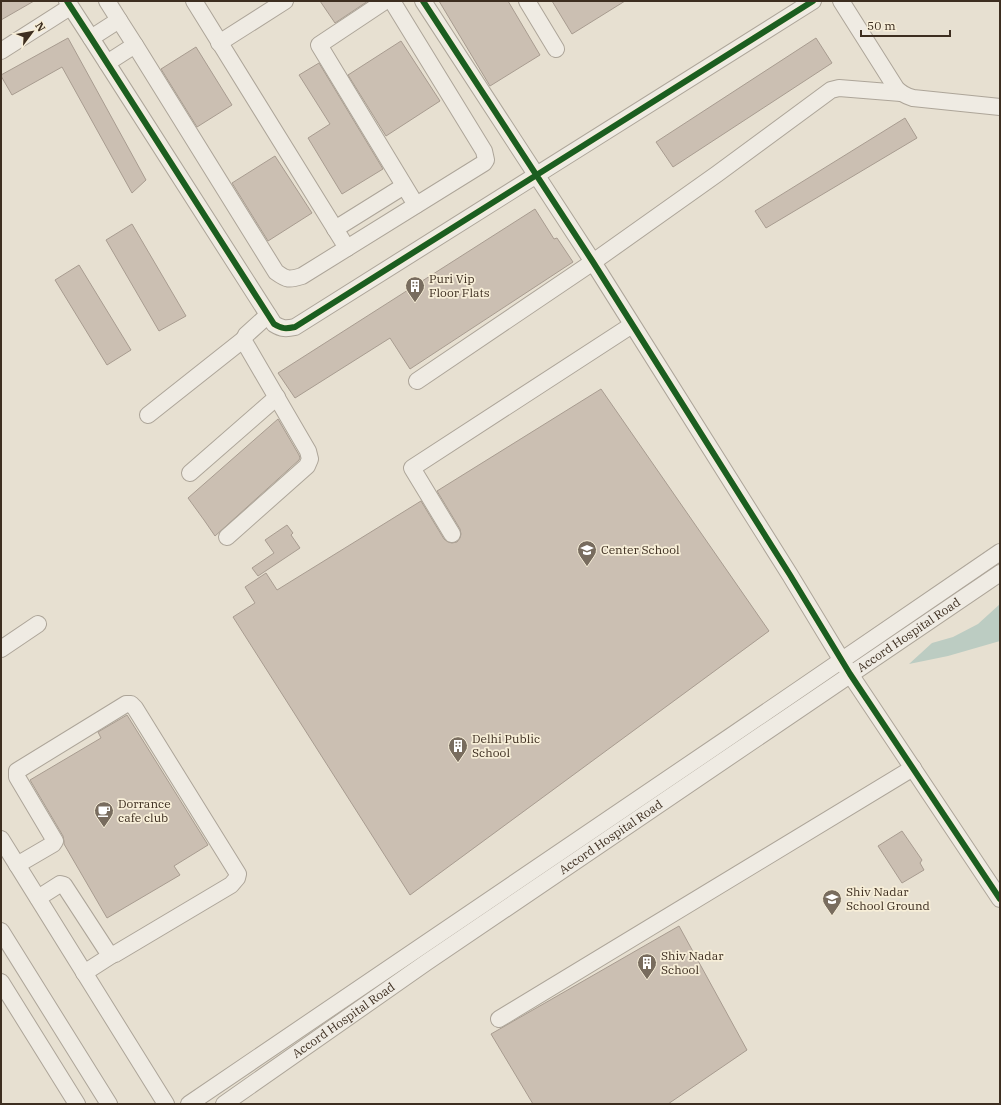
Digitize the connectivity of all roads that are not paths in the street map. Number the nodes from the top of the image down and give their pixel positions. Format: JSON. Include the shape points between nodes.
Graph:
{"nodes":[{"id":1,"x":194,"y":1,"type":"edge"},
{"id":2,"x":285,"y":1,"type":"edge"},
{"id":3,"x":385,"y":1,"type":"edge"},
{"id":4,"x":392,"y":1,"type":"edge"},
{"id":5,"x":423,"y":1,"type":"edge"},
{"id":6,"x":527,"y":1,"type":"edge"},
{"id":7,"x":813,"y":1,"type":"edge"},
{"id":8,"x":841,"y":1,"type":"edge"},
{"id":9,"x":108,"y":2,"type":"edge"},
{"id":10,"x":68,"y":4,"type":"edge"},
{"id":11,"x":119,"y":20,"type":"junction"},
{"id":12,"x":91,"y":38,"type":"junction"},
{"id":13,"x":219,"y":43,"type":"junction"},
{"id":14,"x":135,"y":45,"type":"junction"},
{"id":15,"x":556,"y":49,"type":"dead end"},
{"id":16,"x":1,"y":51,"type":"edge"},
{"id":17,"x":107,"y":63,"type":"junction"},
{"id":18,"x":901,"y":93,"type":"junction"},
{"id":19,"x":1000,"y":107,"type":"edge"},
{"id":20,"x":536,"y":174,"type":"junction"},
{"id":21,"x":404,"y":186,"type":"junction"},
{"id":22,"x":416,"y":206,"type":"junction"},
{"id":23,"x":335,"y":229,"type":"junction"},
{"id":24,"x":347,"y":248,"type":"junction"},
{"id":25,"x":593,"y":262,"type":"junction"},
{"id":26,"x":268,"y":315,"type":"junction"},
{"id":27,"x":632,"y":325,"type":"junction"},
{"id":28,"x":244,"y":339,"type":"junction"},
{"id":29,"x":417,"y":381,"type":"dead end"},
{"id":30,"x":277,"y":397,"type":"junction"},
{"id":31,"x":148,"y":416,"type":"dead end"},
{"id":32,"x":190,"y":473,"type":"dead end"},
{"id":33,"x":452,"y":534,"type":"dead end"},
{"id":34,"x":227,"y":536,"type":"dead end"},
{"id":35,"x":1000,"y":552,"type":"edge"},
{"id":36,"x":1000,"y":573,"type":"edge"},
{"id":37,"x":38,"y":624,"type":"dead end"},
{"id":38,"x":1,"y":649,"type":"edge"},
{"id":39,"x":842,"y":660,"type":"junction"},
{"id":40,"x":850,"y":674,"type":"junction"},
{"id":41,"x":913,"y":768,"type":"junction"},
{"id":42,"x":1,"y":839,"type":"edge"},
{"id":43,"x":17,"y":865,"type":"junction"},
{"id":44,"x":38,"y":898,"type":"junction"},
{"id":45,"x":1000,"y":899,"type":"edge"},
{"id":46,"x":1,"y":931,"type":"edge"},
{"id":47,"x":112,"y":954,"type":"junction"},
{"id":48,"x":84,"y":973,"type":"junction"},
{"id":49,"x":1,"y":982,"type":"edge"},
{"id":50,"x":499,"y":1020,"type":"dead end"},
{"id":51,"x":77,"y":1104,"type":"edge"},
{"id":52,"x":109,"y":1104,"type":"edge"},
{"id":53,"x":166,"y":1104,"type":"edge"},
{"id":54,"x":189,"y":1104,"type":"edge"},
{"id":55,"x":224,"y":1104,"type":"edge"}],
"edges":[{"from":1,"to":13,"type":"street"},
{"from":2,"to":13,"type":"street"},
{"from":3,"to":21,"type":"street","via":[[319,45]]},
{"from":4,"to":22,"type":"street","via":[[486,156],[484,163]]},
{"from":5,"to":20,"type":"street"},
{"from":6,"to":15,"type":"street"},
{"from":7,"to":20,"type":"street"},
{"from":8,"to":18,"type":"street"},
{"from":9,"to":11,"type":"street"},
{"from":10,"to":12,"type":"street"},
{"from":10,"to":16,"type":"street"},
{"from":11,"to":12,"type":"street"},
{"from":11,"to":14,"type":"street"},
{"from":12,"to":17,"type":"street"},
{"from":13,"to":23,"type":"street"},
{"from":14,"to":17,"type":"street"},
{"from":14,"to":24,"type":"street","via":[[276,272],[286,279],[294,279]]},
{"from":17,"to":26,"type":"street"},
{"from":18,"to":19,"type":"street","via":[[913,98]]},
{"from":18,"to":25,"type":"street","via":[[839,88],[831,90]]},
{"from":20,"to":25,"type":"street"},
{"from":20,"to":26,"type":"street","via":[[295,327],[280,328]]},
{"from":21,"to":22,"type":"street"},
{"from":21,"to":23,"type":"street"},
{"from":22,"to":24,"type":"street"},
{"from":23,"to":24,"type":"street"},
{"from":25,"to":27,"type":"street"},
{"from":25,"to":29,"type":"street"},
{"from":26,"to":28,"type":"street"},
{"from":27,"to":33,"type":"street","via":[[412,468]]},
{"from":27,"to":39,"type":"street"},
{"from":28,"to":30,"type":"street"},
{"from":28,"to":31,"type":"street"},
{"from":30,"to":32,"type":"street"},
{"from":30,"to":34,"type":"street","via":[[310,459],[306,466]]},
{"from":35,"to":39,"type":"street"},
{"from":36,"to":40,"type":"street","name":"Accord Hospital Road"},
{"from":37,"to":38,"type":"street"},
{"from":39,"to":40,"type":"street"},
{"from":39,"to":54,"type":"street"},
{"from":40,"to":41,"type":"street"},
{"from":40,"to":55,"type":"street","name":"Accord Hospital Road","via":[[440,953]]},
{"from":41,"to":45,"type":"street"},
{"from":41,"to":50,"type":"street"},
{"from":42,"to":43,"type":"street"},
{"from":43,"to":44,"type":"street"},
{"from":43,"to":47,"type":"street","via":[[56,841],[17,778],[17,771],[126,704],[131,704],[238,874],[230,884]]},
{"from":44,"to":47,"type":"street","via":[[60,884],[64,885],[107,951]]},
{"from":44,"to":48,"type":"street"},
{"from":46,"to":52,"type":"street"},
{"from":47,"to":48,"type":"street"},
{"from":48,"to":53,"type":"street"},
{"from":49,"to":51,"type":"street"}]}
